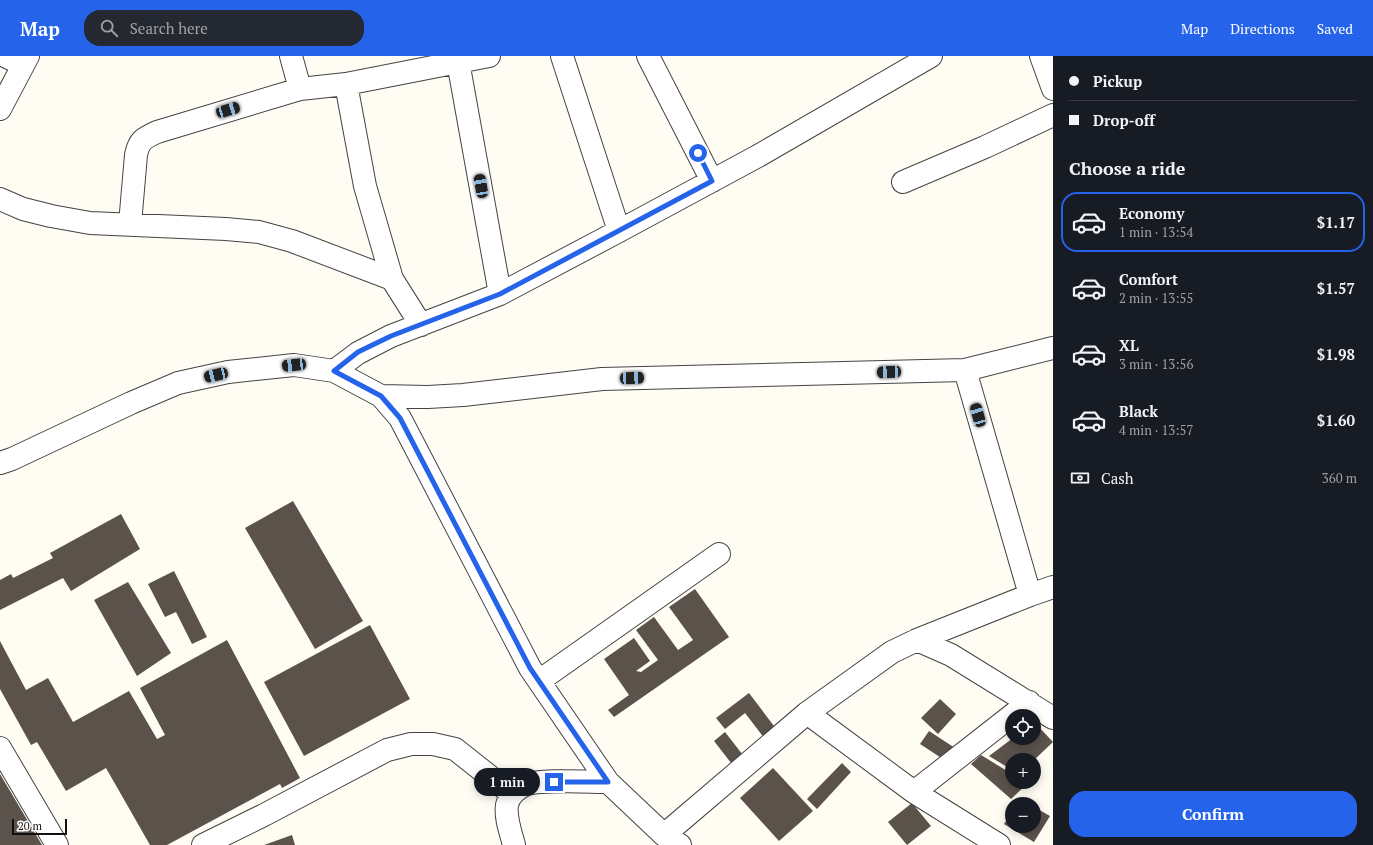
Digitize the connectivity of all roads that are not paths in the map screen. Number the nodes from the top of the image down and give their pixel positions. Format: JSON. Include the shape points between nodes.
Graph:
{"nodes":[{"id":1,"x":291,"y":56,"type":"edge"},
{"id":2,"x":489,"y":56,"type":"edge"},
{"id":3,"x":562,"y":56,"type":"edge"},
{"id":4,"x":648,"y":56,"type":"edge"},
{"id":5,"x":931,"y":56,"type":"edge"},
{"id":6,"x":1041,"y":56,"type":"edge"},
{"id":7,"x":19,"y":59,"type":"edge"},
{"id":8,"x":458,"y":59,"type":"edge"},
{"id":9,"x":346,"y":84,"type":"junction"},
{"id":10,"x":300,"y":89,"type":"junction"},
{"id":11,"x":1053,"y":90,"type":"edge"},
{"id":12,"x":0,"y":109,"type":"edge"},
{"id":13,"x":1053,"y":115,"type":"edge"},
{"id":14,"x":712,"y":181,"type":"junction"},
{"id":15,"x":903,"y":182,"type":"dead end"},
{"id":16,"x":0,"y":199,"type":"edge"},
{"id":17,"x":130,"y":224,"type":"junction"},
{"id":18,"x":619,"y":231,"type":"junction"},
{"id":19,"x":392,"y":279,"type":"junction"},
{"id":20,"x":500,"y":294,"type":"junction"},
{"id":21,"x":421,"y":325,"type":"junction"},
{"id":22,"x":1053,"y":348,"type":"edge"},
{"id":23,"x":965,"y":370,"type":"junction"},
{"id":24,"x":334,"y":371,"type":"junction"},
{"id":25,"x":381,"y":396,"type":"junction"},
{"id":26,"x":0,"y":463,"type":"edge"},
{"id":27,"x":719,"y":554,"type":"dead end"},
{"id":28,"x":1053,"y":587,"type":"edge"},
{"id":29,"x":1030,"y":595,"type":"junction"},
{"id":30,"x":918,"y":640,"type":"junction"},
{"id":31,"x":539,"y":681,"type":"junction"},
{"id":32,"x":1029,"y":702,"type":"junction"},
{"id":33,"x":807,"y":713,"type":"junction"},
{"id":34,"x":1053,"y":718,"type":"edge"},
{"id":35,"x":0,"y":748,"type":"edge"},
{"id":36,"x":608,"y":782,"type":"junction"},
{"id":37,"x":914,"y":792,"type":"junction"},
{"id":38,"x":512,"y":794,"type":"junction"},
{"id":39,"x":672,"y":840,"type":"edge"},
{"id":40,"x":57,"y":845,"type":"edge"},
{"id":41,"x":203,"y":845,"type":"edge"},
{"id":42,"x":514,"y":845,"type":"edge"},
{"id":43,"x":999,"y":845,"type":"edge"}],
"edges":[{"from":1,"to":10,"type":"street"},
{"from":2,"to":8,"type":"street"},
{"from":3,"to":18,"type":"street"},
{"from":4,"to":14,"type":"street"},
{"from":5,"to":14,"type":"street"},
{"from":6,"to":11,"type":"street"},
{"from":7,"to":12,"type":"street"},
{"from":8,"to":9,"type":"street"},
{"from":8,"to":20,"type":"street"},
{"from":9,"to":10,"type":"street"},
{"from":9,"to":19,"type":"street","via":[[365,186]]},
{"from":10,"to":17,"type":"street","via":[[147,136],[138,145],[136,155]]},
{"from":13,"to":15,"type":"street"},
{"from":14,"to":18,"type":"street"},
{"from":16,"to":17,"type":"street","via":[[51,216],[90,222]]},
{"from":17,"to":19,"type":"street","via":[[259,232],[292,241]]},
{"from":18,"to":20,"type":"street"},
{"from":19,"to":21,"type":"street"},
{"from":20,"to":21,"type":"street"},
{"from":21,"to":24,"type":"street","via":[[358,352]]},
{"from":22,"to":23,"type":"street"},
{"from":23,"to":25,"type":"street","via":[[602,379],[463,395]]},
{"from":23,"to":29,"type":"street"},
{"from":24,"to":25,"type":"street"},
{"from":24,"to":26,"type":"street","via":[[294,365],[228,372],[178,383]]},
{"from":25,"to":31,"type":"street","via":[[400,418]]},
{"from":27,"to":31,"type":"street"},
{"from":28,"to":29,"type":"street"},
{"from":29,"to":30,"type":"street"},
{"from":30,"to":32,"type":"street","via":[[951,654]]},
{"from":30,"to":33,"type":"street","via":[[892,652]]},
{"from":31,"to":36,"type":"street"},
{"from":32,"to":34,"type":"street"},
{"from":32,"to":37,"type":"street"},
{"from":33,"to":37,"type":"street"},
{"from":33,"to":39,"type":"street"},
{"from":35,"to":40,"type":"street"},
{"from":36,"to":38,"type":"street","via":[[540,782],[525,785]]},
{"from":36,"to":39,"type":"street"},
{"from":37,"to":43,"type":"street"},
{"from":38,"to":41,"type":"street","via":[[455,749],[433,744],[412,744],[387,750]]},
{"from":38,"to":42,"type":"street","via":[[507,806]]}]}
